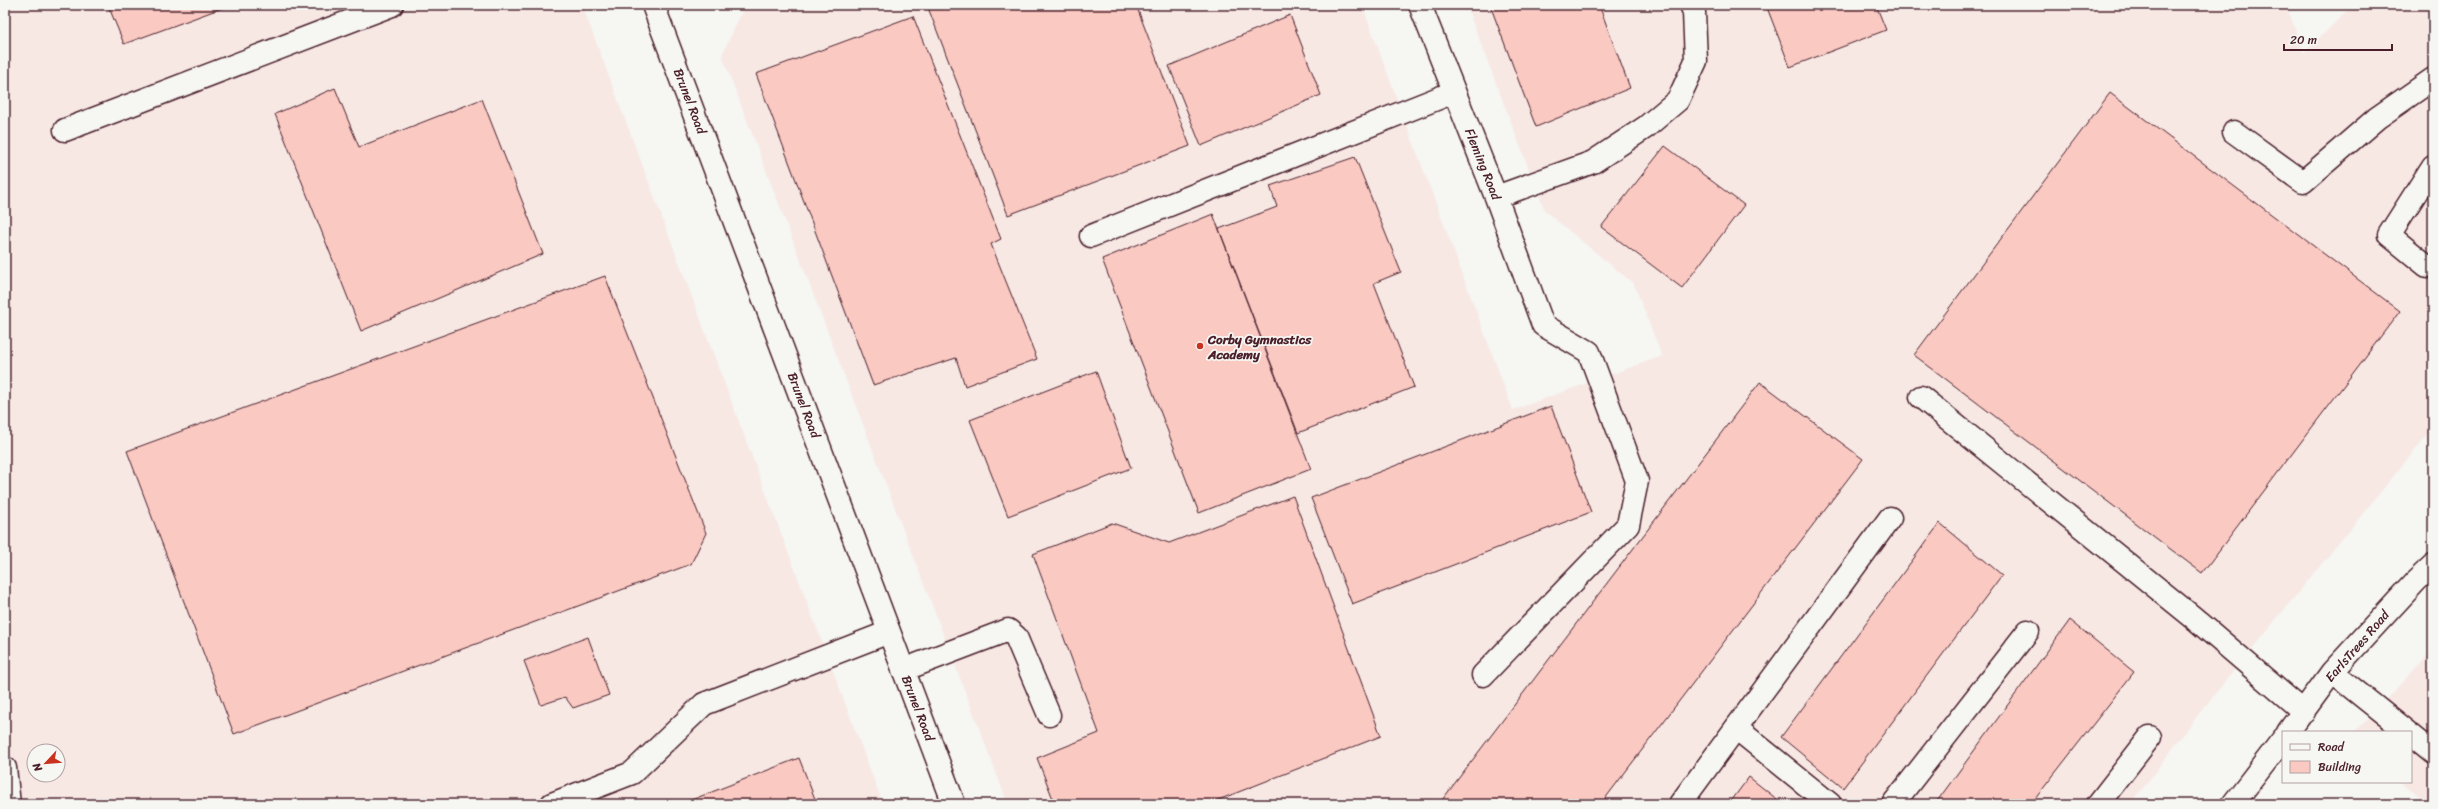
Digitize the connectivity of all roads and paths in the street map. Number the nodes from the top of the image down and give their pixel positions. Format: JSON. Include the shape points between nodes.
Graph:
{"nodes":[{"id":1,"x":392,"y":5,"type":"edge"},
{"id":2,"x":653,"y":5,"type":"edge"},
{"id":3,"x":1420,"y":5,"type":"edge"},
{"id":4,"x":1691,"y":5,"type":"edge"},
{"id":5,"x":2432,"y":83,"type":"edge"},
{"id":6,"x":1454,"y":92,"type":"junction"},
{"id":7,"x":65,"y":130,"type":"dead end"},
{"id":8,"x":2234,"y":132,"type":"dead end"},
{"id":9,"x":2433,"y":166,"type":"edge"},
{"id":10,"x":1496,"y":197,"type":"junction"},
{"id":11,"x":1091,"y":236,"type":"dead end"},
{"id":12,"x":2427,"y":266,"type":"dead end"},
{"id":13,"x":1921,"y":397,"type":"dead end"},
{"id":14,"x":1890,"y":518,"type":"dead end"},
{"id":15,"x":2433,"y":566,"type":"edge"},
{"id":16,"x":2028,"y":631,"type":"dead end"},
{"id":17,"x":889,"y":632,"type":"junction"},
{"id":18,"x":903,"y":670,"type":"junction"},
{"id":19,"x":2332,"y":672,"type":"junction"},
{"id":20,"x":1483,"y":675,"type":"dead end"},
{"id":21,"x":2304,"y":712,"type":"junction"},
{"id":22,"x":1049,"y":715,"type":"dead end"},
{"id":23,"x":1736,"y":728,"type":"junction"},
{"id":24,"x":2289,"y":731,"type":"edge"},
{"id":25,"x":2406,"y":731,"type":"edge"},
{"id":26,"x":2150,"y":737,"type":"dead end"},
{"id":27,"x":2412,"y":737,"type":"edge"},
{"id":28,"x":2282,"y":740,"type":"edge"},
{"id":29,"x":2433,"y":753,"type":"edge"},
{"id":30,"x":5,"y":768,"type":"edge"},
{"id":31,"x":9,"y":804,"type":"edge"},
{"id":32,"x":552,"y":804,"type":"edge"},
{"id":33,"x":954,"y":804,"type":"edge"},
{"id":34,"x":1680,"y":804,"type":"edge"},
{"id":35,"x":1830,"y":804,"type":"edge"},
{"id":36,"x":1893,"y":804,"type":"edge"},
{"id":37,"x":2098,"y":804,"type":"edge"},
{"id":38,"x":2232,"y":804,"type":"edge"}],
"edges":[{"from":1,"to":7,"type":"street"},
{"from":2,"to":17,"type":"street","name":"Brunel Road"},
{"from":3,"to":6,"type":"street","name":"Fleming Road"},
{"from":4,"to":10,"type":"street","via":[[1694,12],[1696,61],[1678,100],[1646,127],[1593,162]]},
{"from":5,"to":8,"type":"street","via":[[2377,118],[2303,182]]},
{"from":6,"to":10,"type":"street","name":"Fleming Road"},
{"from":6,"to":11,"type":"street"},
{"from":9,"to":12,"type":"street","via":[[2389,235]]},
{"from":10,"to":20,"type":"street","name":"Fleming Road","via":[[1543,325],[1589,352],[1637,481],[1628,525]]},
{"from":13,"to":21,"type":"street","via":[[2194,618]]},
{"from":14,"to":23,"type":"street"},
{"from":15,"to":19,"type":"street","name":"EarlsTrees Road"},
{"from":16,"to":36,"type":"street"},
{"from":17,"to":18,"type":"street","name":"Brunel Road"},
{"from":17,"to":32,"type":"street","via":[[704,704],[632,773]]},
{"from":18,"to":22,"type":"street","via":[[1008,630],[1016,637]]},
{"from":18,"to":33,"type":"street","name":"Brunel Road"},
{"from":19,"to":21,"type":"street","name":"EarlsTrees Road"},
{"from":19,"to":25,"type":"street"},
{"from":21,"to":24,"type":"street","name":"EarlsTrees Road"},
{"from":23,"to":34,"type":"street"},
{"from":23,"to":35,"type":"street"},
{"from":26,"to":37,"type":"street"},
{"from":27,"to":29,"type":"street"},
{"from":28,"to":38,"type":"street"},
{"from":30,"to":31,"type":"street"}]}
